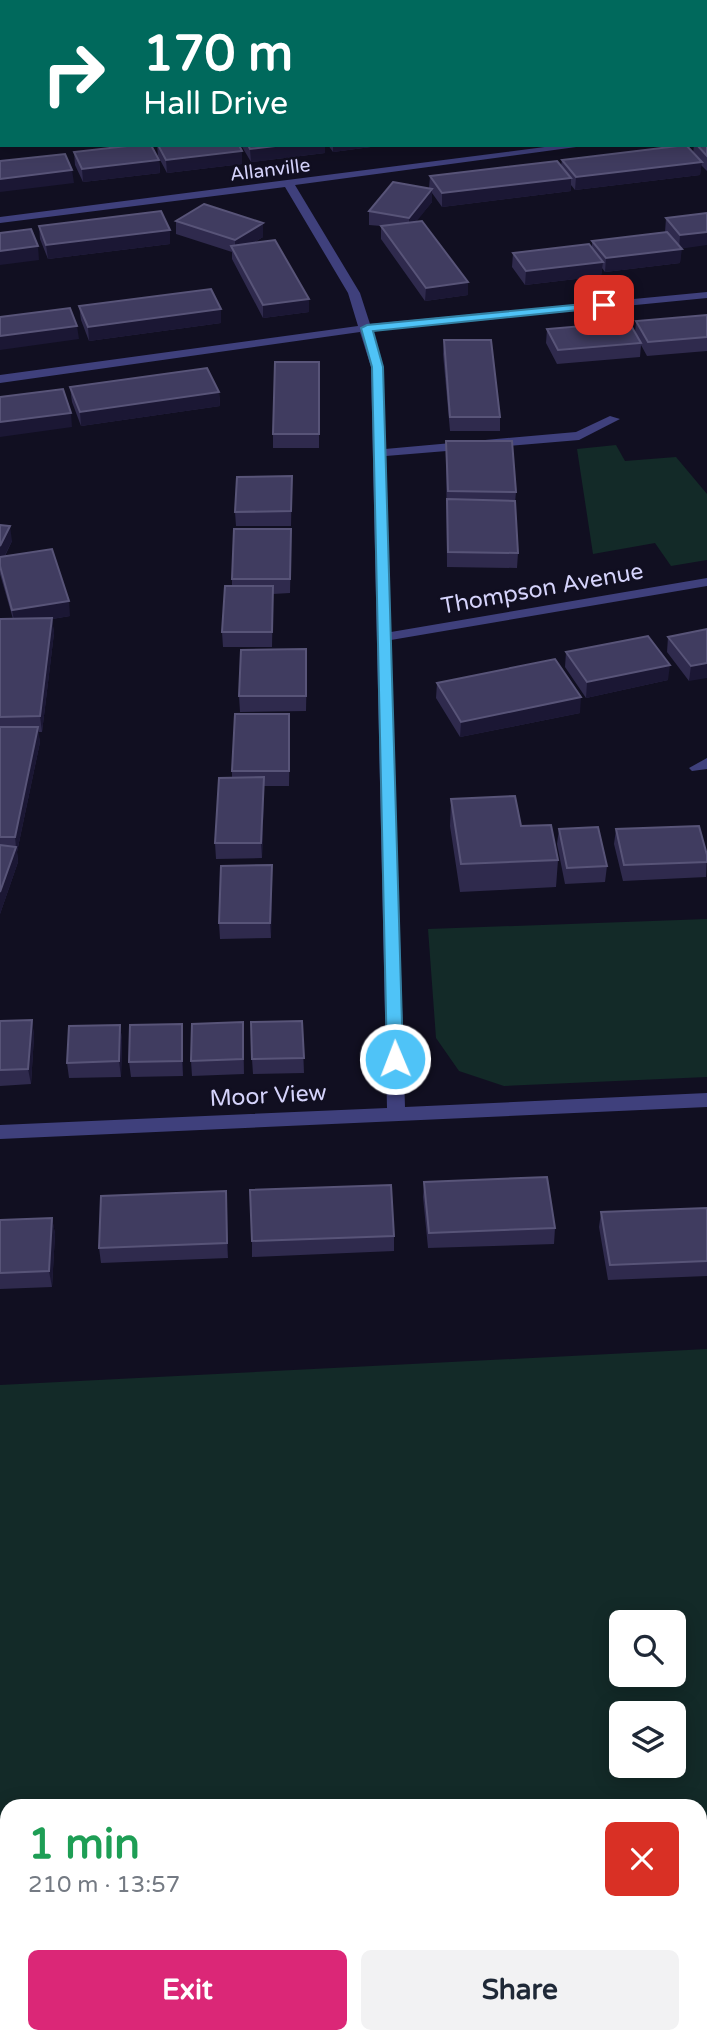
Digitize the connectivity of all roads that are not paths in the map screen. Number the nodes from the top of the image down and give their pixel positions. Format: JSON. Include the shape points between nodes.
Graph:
{"nodes":[{"id":1,"x":571,"y":147,"type":"edge"},
{"id":2,"x":289,"y":184,"type":"junction"},
{"id":3,"x":0,"y":220,"type":"edge"},
{"id":4,"x":707,"y":295,"type":"edge"},
{"id":5,"x":367,"y":328,"type":"junction"},
{"id":6,"x":0,"y":379,"type":"edge"},
{"id":7,"x":614,"y":419,"type":"dead end"},
{"id":8,"x":379,"y":453,"type":"junction"},
{"id":9,"x":707,"y":582,"type":"edge"},
{"id":10,"x":384,"y":637,"type":"junction"},
{"id":11,"x":707,"y":1100,"type":"edge"},
{"id":12,"x":396,"y":1113,"type":"junction"},
{"id":13,"x":0,"y":1132,"type":"edge"}],
"edges":[{"from":1,"to":2,"type":"street","name":"Allanville"},
{"from":2,"to":3,"type":"street","name":"Allanville"},
{"from":2,"to":5,"type":"street","via":[[354,293]]},
{"from":4,"to":5,"type":"street"},
{"from":5,"to":6,"type":"street"},
{"from":5,"to":8,"type":"street","via":[[377,367]]},
{"from":7,"to":8,"type":"street","via":[[579,436]]},
{"from":8,"to":10,"type":"street"},
{"from":9,"to":10,"type":"street","name":"Thompson Avenue"},
{"from":10,"to":12,"type":"street"},
{"from":11,"to":12,"type":"street","name":"Moor View"},
{"from":12,"to":13,"type":"street","name":"Moor View"}]}
